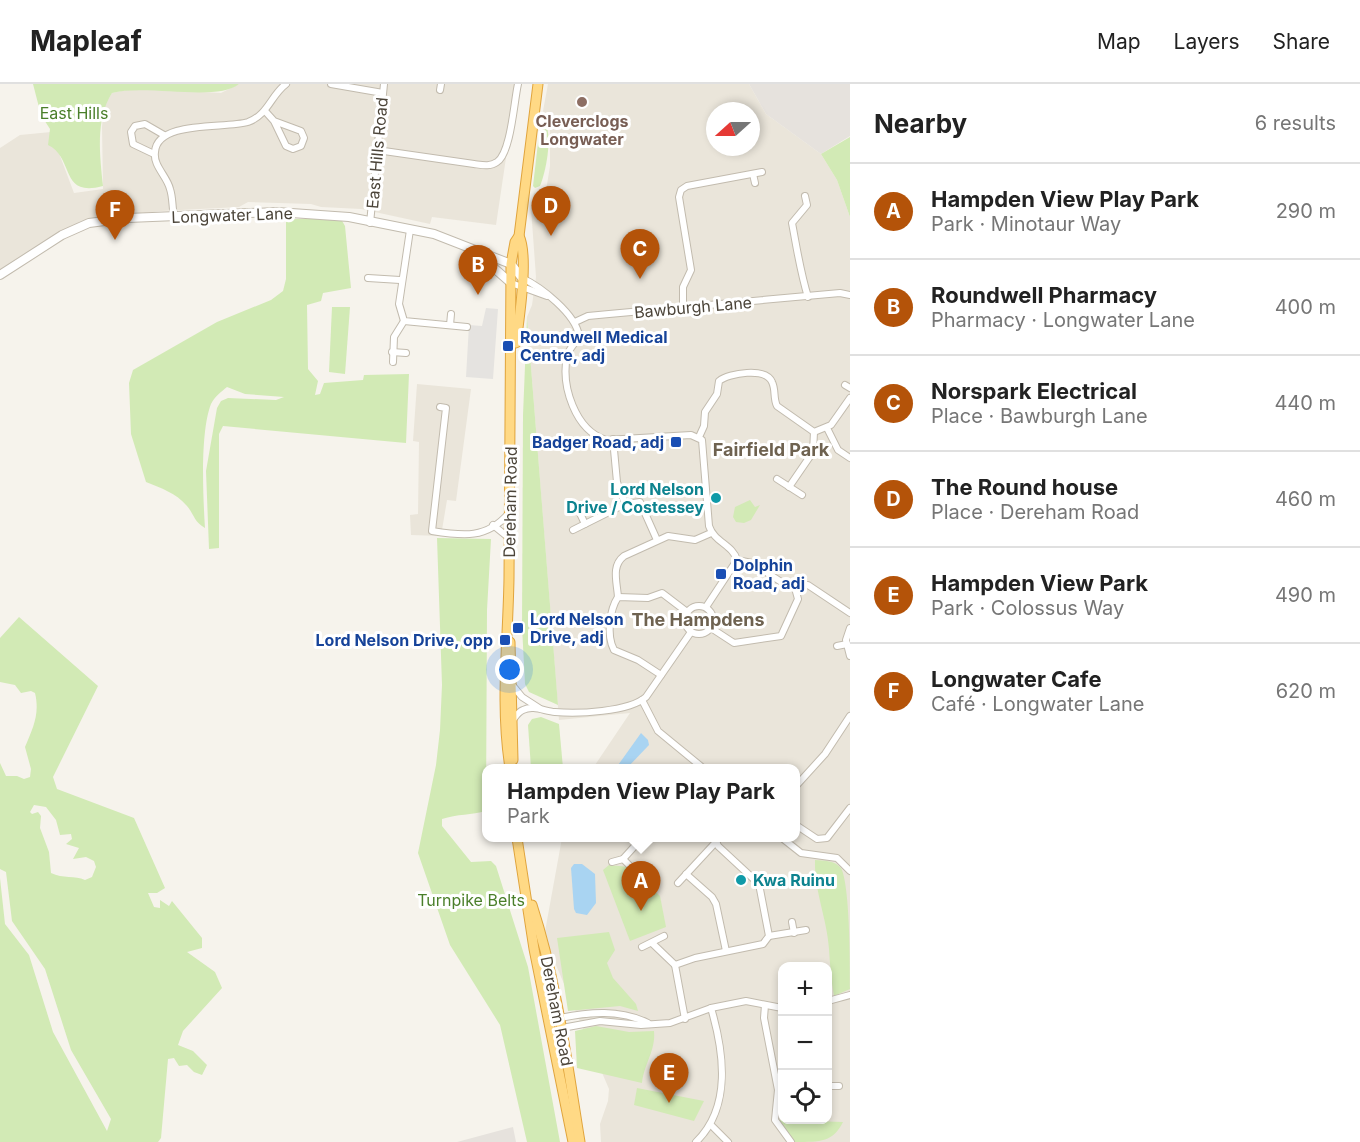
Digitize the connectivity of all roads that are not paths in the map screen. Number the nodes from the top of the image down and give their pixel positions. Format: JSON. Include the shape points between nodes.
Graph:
{"nodes":[{"id":1,"x":286,"y":84,"type":"edge"},
{"id":2,"x":331,"y":84,"type":"edge"},
{"id":3,"x":384,"y":84,"type":"edge"},
{"id":4,"x":518,"y":84,"type":"edge"},
{"id":5,"x":538,"y":84,"type":"edge"},
{"id":6,"x":383,"y":93,"type":"junction"},
{"id":7,"x":265,"y":111,"type":"junction"},
{"id":8,"x":274,"y":121,"type":"junction"},
{"id":9,"x":164,"y":135,"type":"junction"},
{"id":10,"x":377,"y":150,"type":"junction"},
{"id":11,"x":154,"y":154,"type":"junction"},
{"id":12,"x":762,"y":172,"type":"dead end"},
{"id":13,"x":753,"y":174,"type":"junction"},
{"id":14,"x":755,"y":183,"type":"dead end"},
{"id":15,"x":805,"y":196,"type":"dead end"},
{"id":16,"x":174,"y":216,"type":"junction"},
{"id":17,"x":370,"y":223,"type":"junction"},
{"id":18,"x":410,"y":230,"type":"junction"},
{"id":19,"x":519,"y":236,"type":"junction"},
{"id":20,"x":474,"y":250,"type":"junction"},
{"id":21,"x":511,"y":264,"type":"junction"},
{"id":22,"x":0,"y":275,"type":"edge"},
{"id":23,"x":368,"y":278,"type":"dead end"},
{"id":24,"x":522,"y":278,"type":"junction"},
{"id":25,"x":400,"y":280,"type":"junction"},
{"id":26,"x":511,"y":283,"type":"junction"},
{"id":27,"x":521,"y":289,"type":"junction"},
{"id":28,"x":850,"y":295,"type":"edge"},
{"id":29,"x":548,"y":297,"type":"junction"},
{"id":30,"x":808,"y":297,"type":"junction"},
{"id":31,"x":683,"y":309,"type":"junction"},
{"id":32,"x":451,"y":314,"type":"dead end"},
{"id":33,"x":404,"y":321,"type":"junction"},
{"id":34,"x":575,"y":322,"type":"junction"},
{"id":35,"x":450,"y":325,"type":"junction"},
{"id":36,"x":466,"y":327,"type":"dead end"},
{"id":37,"x":392,"y":352,"type":"junction"},
{"id":38,"x":406,"y":353,"type":"dead end"},
{"id":39,"x":393,"y":362,"type":"dead end"},
{"id":40,"x":511,"y":382,"type":"junction"},
{"id":41,"x":850,"y":398,"type":"edge"},
{"id":42,"x":447,"y":408,"type":"dead end"},
{"id":43,"x":827,"y":428,"type":"junction"},
{"id":44,"x":814,"y":432,"type":"junction"},
{"id":45,"x":699,"y":438,"type":"junction"},
{"id":46,"x":613,"y":440,"type":"junction"},
{"id":47,"x":850,"y":458,"type":"edge"},
{"id":48,"x":777,"y":480,"type":"dead end"},
{"id":49,"x":789,"y":487,"type":"junction"},
{"id":50,"x":802,"y":495,"type":"dead end"},
{"id":51,"x":625,"y":504,"type":"junction"},
{"id":52,"x":577,"y":507,"type":"dead end"},
{"id":53,"x":509,"y":513,"type":"junction"},
{"id":54,"x":585,"y":524,"type":"junction"},
{"id":55,"x":493,"y":525,"type":"junction"},
{"id":56,"x":573,"y":531,"type":"dead end"},
{"id":57,"x":711,"y":532,"type":"junction"},
{"id":58,"x":509,"y":539,"type":"junction"},
{"id":59,"x":657,"y":540,"type":"junction"},
{"id":60,"x":737,"y":560,"type":"junction"},
{"id":61,"x":795,"y":588,"type":"junction"},
{"id":62,"x":618,"y":597,"type":"junction"},
{"id":63,"x":706,"y":607,"type":"junction"},
{"id":64,"x":687,"y":612,"type":"junction"},
{"id":65,"x":850,"y":614,"type":"edge"},
{"id":66,"x":508,"y":622,"type":"junction"},
{"id":67,"x":711,"y":628,"type":"junction"},
{"id":68,"x":850,"y":628,"type":"edge"},
{"id":69,"x":691,"y":632,"type":"junction"},
{"id":70,"x":847,"y":644,"type":"junction"},
{"id":71,"x":837,"y":646,"type":"dead end"},
{"id":72,"x":850,"y":656,"type":"edge"},
{"id":73,"x":661,"y":675,"type":"junction"},
{"id":74,"x":513,"y":686,"type":"junction"},
{"id":75,"x":642,"y":700,"type":"junction"},
{"id":76,"x":540,"y":709,"type":"junction"},
{"id":77,"x":513,"y":720,"type":"junction"},
{"id":78,"x":849,"y":720,"type":"edge"},
{"id":79,"x":511,"y":764,"type":"edge"},
{"id":80,"x":511,"y":764,"type":"edge"},
{"id":81,"x":697,"y":764,"type":"edge"},
{"id":82,"x":800,"y":782,"type":"edge"},
{"id":83,"x":850,"y":808,"type":"edge"},
{"id":84,"x":800,"y":828,"type":"edge"},
{"id":85,"x":519,"y":842,"type":"edge"},
{"id":86,"x":638,"y":842,"type":"edge"},
{"id":87,"x":713,"y":842,"type":"edge"},
{"id":88,"x":717,"y":842,"type":"edge"},
{"id":89,"x":788,"y":842,"type":"edge"},
{"id":90,"x":623,"y":859,"type":"junction"},
{"id":91,"x":612,"y":862,"type":"dead end"},
{"id":92,"x":630,"y":866,"type":"dead end"},
{"id":93,"x":850,"y":871,"type":"edge"},
{"id":94,"x":686,"y":874,"type":"junction"},
{"id":95,"x":524,"y":883,"type":"junction"},
{"id":96,"x":678,"y":883,"type":"dead end"},
{"id":97,"x":792,"y":922,"type":"dead end"},
{"id":98,"x":806,"y":930,"type":"dead end"},
{"id":99,"x":794,"y":933,"type":"junction"},
{"id":100,"x":664,"y":936,"type":"dead end"},
{"id":101,"x":770,"y":936,"type":"junction"},
{"id":102,"x":652,"y":943,"type":"junction"},
{"id":103,"x":642,"y":947,"type":"dead end"},
{"id":104,"x":726,"y":951,"type":"junction"},
{"id":105,"x":675,"y":965,"type":"junction"},
{"id":106,"x":850,"y":995,"type":"edge"},
{"id":107,"x":832,"y":1000,"type":"edge"},
{"id":108,"x":765,"y":1005,"type":"junction"},
{"id":109,"x":778,"y":1007,"type":"edge"},
{"id":110,"x":711,"y":1008,"type":"junction"},
{"id":111,"x":685,"y":1019,"type":"junction"},
{"id":112,"x":561,"y":1023,"type":"junction"},
{"id":113,"x":550,"y":1025,"type":"junction"},
{"id":114,"x":778,"y":1081,"type":"edge"},
{"id":115,"x":832,"y":1086,"type":"edge"},
{"id":116,"x":839,"y":1086,"type":"dead end"},
{"id":117,"x":778,"y":1102,"type":"edge"},
{"id":118,"x":711,"y":1125,"type":"junction"},
{"id":119,"x":573,"y":1142,"type":"edge"},
{"id":120,"x":580,"y":1142,"type":"edge"},
{"id":121,"x":696,"y":1142,"type":"edge"},
{"id":122,"x":728,"y":1142,"type":"edge"},
{"id":123,"x":790,"y":1142,"type":"edge"}],
"edges":[{"from":1,"to":7,"type":"street"},
{"from":2,"to":6,"type":"street"},
{"from":3,"to":6,"type":"street","name":"East Hills Road"},
{"from":4,"to":10,"type":"street","via":[[507,146],[498,162],[489,165]]},
{"from":5,"to":19,"type":"highway","name":"Dereham Road"},
{"from":6,"to":10,"type":"street","name":"East Hills Road"},
{"from":7,"to":8,"type":"street"},
{"from":7,"to":9,"type":"street","via":[[241,123],[175,130]]},
{"from":8,"to":8,"type":"street","via":[[299,130],[304,138],[301,146],[286,146]]},
{"from":9,"to":11,"type":"street"},
{"from":9,"to":11,"type":"street","via":[[142,124],[131,132],[133,144]]},
{"from":10,"to":17,"type":"street","name":"East Hills Road"},
{"from":11,"to":16,"type":"street","via":[[170,188]]},
{"from":12,"to":13,"type":"street"},
{"from":13,"to":14,"type":"street"},
{"from":13,"to":31,"type":"street","via":[[681,190],[691,270],[683,287]]},
{"from":15,"to":30,"type":"street","via":[[807,205],[792,223]]},
{"from":16,"to":17,"type":"street","name":"Longwater Lane","via":[[287,212],[349,217]]},
{"from":16,"to":22,"type":"street","name":"Longwater Lane","via":[[84,224]]},
{"from":17,"to":18,"type":"street","name":"Longwater Lane"},
{"from":18,"to":20,"type":"street","name":"Longwater Lane"},
{"from":18,"to":25,"type":"street"},
{"from":19,"to":21,"type":"highway","name":"Dereham Road"},
{"from":19,"to":24,"type":"highway","name":"Dereham Road"},
{"from":20,"to":21,"type":"street","name":"Longwater Lane"},
{"from":20,"to":26,"type":"street","name":"Longwater Lane"},
{"from":21,"to":24,"type":"street"},
{"from":21,"to":26,"type":"highway","name":"Dereham Road"},
{"from":23,"to":25,"type":"street"},
{"from":24,"to":26,"type":"highway"},
{"from":24,"to":27,"type":"highway","name":"Dereham Road"},
{"from":24,"to":29,"type":"street"},
{"from":25,"to":33,"type":"street","via":[[399,304]]},
{"from":26,"to":27,"type":"street"},
{"from":26,"to":40,"type":"highway","name":"Dereham Road"},
{"from":27,"to":29,"type":"street"},
{"from":27,"to":40,"type":"highway","name":"Dereham Road"},
{"from":28,"to":30,"type":"street","name":"Bawburgh Lane"},
{"from":29,"to":34,"type":"street"},
{"from":30,"to":31,"type":"street","name":"Bawburgh Lane"},
{"from":31,"to":34,"type":"street","name":"Bawburgh Lane","via":[[594,315]]},
{"from":32,"to":35,"type":"street"},
{"from":33,"to":35,"type":"street"},
{"from":33,"to":37,"type":"street","via":[[394,337]]},
{"from":34,"to":46,"type":"street","via":[[579,336],[567,362],[571,405],[597,437]]},
{"from":35,"to":36,"type":"street"},
{"from":37,"to":38,"type":"street"},
{"from":37,"to":39,"type":"street"},
{"from":40,"to":53,"type":"highway","name":"Dereham Road"},
{"from":41,"to":43,"type":"street"},
{"from":42,"to":55,"type":"street","via":[[432,531],[476,535]]},
{"from":43,"to":44,"type":"street"},
{"from":43,"to":47,"type":"street","via":[[838,450]]},
{"from":44,"to":45,"type":"street","via":[[777,406],[772,380],[761,373],[719,376],[717,394],[705,412]]},
{"from":44,"to":49,"type":"street","via":[[813,452]]},
{"from":45,"to":46,"type":"street","via":[[667,435]]},
{"from":45,"to":57,"type":"street","via":[[704,444]]},
{"from":46,"to":51,"type":"street","via":[[617,482]]},
{"from":48,"to":49,"type":"street"},
{"from":49,"to":50,"type":"street"},
{"from":51,"to":54,"type":"street"},
{"from":51,"to":59,"type":"street","via":[[640,502]]},
{"from":52,"to":54,"type":"street"},
{"from":53,"to":55,"type":"street"},
{"from":53,"to":58,"type":"highway","name":"Dereham Road"},
{"from":54,"to":56,"type":"street"},
{"from":55,"to":58,"type":"street"},
{"from":57,"to":59,"type":"street","via":[[695,540],[673,536]]},
{"from":57,"to":60,"type":"street","via":[[734,551]]},
{"from":58,"to":66,"type":"highway","name":"Dereham Road"},
{"from":59,"to":62,"type":"street","via":[[620,560],[615,571]]},
{"from":60,"to":61,"type":"street","via":[[752,563]]},
{"from":60,"to":63,"type":"street"},
{"from":61,"to":65,"type":"street","via":[[808,585]]},
{"from":61,"to":67,"type":"street","via":[[798,599],[781,636],[734,643]]},
{"from":62,"to":64,"type":"street","via":[[648,598],[662,593]]},
{"from":62,"to":73,"type":"street","via":[[611,611],[612,646]]},
{"from":63,"to":64,"type":"street","via":[[692,607]]},
{"from":63,"to":67,"type":"street","via":[[713,620]]},
{"from":64,"to":69,"type":"street","via":[[684,619]]},
{"from":66,"to":74,"type":"highway","name":"Dereham Road"},
{"from":66,"to":79,"type":"highway","name":"Dereham Road","via":[[504,681]]},
{"from":67,"to":69,"type":"street","via":[[705,633]]},
{"from":68,"to":70,"type":"street"},
{"from":69,"to":73,"type":"street"},
{"from":70,"to":71,"type":"street"},
{"from":70,"to":72,"type":"street"},
{"from":73,"to":75,"type":"street"},
{"from":74,"to":76,"type":"street"},
{"from":74,"to":77,"type":"highway","name":"Dereham Road"},
{"from":75,"to":76,"type":"street","via":[[625,707],[591,711]]},
{"from":75,"to":81,"type":"street","via":[[658,731]]},
{"from":76,"to":77,"type":"street","via":[[523,710]]},
{"from":77,"to":80,"type":"highway","name":"Dereham Road"},
{"from":78,"to":82,"type":"street"},
{"from":83,"to":84,"type":"street","via":[[827,838],[818,839]]},
{"from":85,"to":95,"type":"highway","name":"Dereham Road"},
{"from":86,"to":90,"type":"street"},
{"from":87,"to":94,"type":"street"},
{"from":88,"to":101,"type":"street","via":[[759,884]]},
{"from":89,"to":93,"type":"street","via":[[801,853],[837,858]]},
{"from":90,"to":91,"type":"street"},
{"from":90,"to":92,"type":"street"},
{"from":94,"to":96,"type":"street"},
{"from":94,"to":104,"type":"street","via":[[716,904]]},
{"from":95,"to":112,"type":"highway","name":"Dereham Road","via":[[545,947]]},
{"from":95,"to":113,"type":"highway","name":"Dereham Road"},
{"from":97,"to":99,"type":"street"},
{"from":98,"to":99,"type":"street"},
{"from":99,"to":101,"type":"street"},
{"from":100,"to":102,"type":"street"},
{"from":101,"to":104,"type":"street","via":[[765,944]]},
{"from":102,"to":103,"type":"street"},
{"from":102,"to":105,"type":"street"},
{"from":104,"to":105,"type":"street"},
{"from":105,"to":111,"type":"street"},
{"from":106,"to":107,"type":"street"},
{"from":108,"to":109,"type":"street"},
{"from":108,"to":110,"type":"street","via":[[746,1001]]},
{"from":108,"to":114,"type":"street","via":[[764,1018]]},
{"from":110,"to":111,"type":"street"},
{"from":110,"to":118,"type":"street","via":[[724,1067]]},
{"from":111,"to":112,"type":"street","via":[[648,1023],[629,1014],[607,1012]]},
{"from":112,"to":113,"type":"highway"},
{"from":112,"to":120,"type":"highway","name":"Dereham Road"},
{"from":113,"to":119,"type":"highway","name":"Dereham Road"},
{"from":115,"to":116,"type":"street"},
{"from":117,"to":123,"type":"street","via":[[775,1120]]},
{"from":118,"to":121,"type":"street"},
{"from":118,"to":122,"type":"street"}]}
